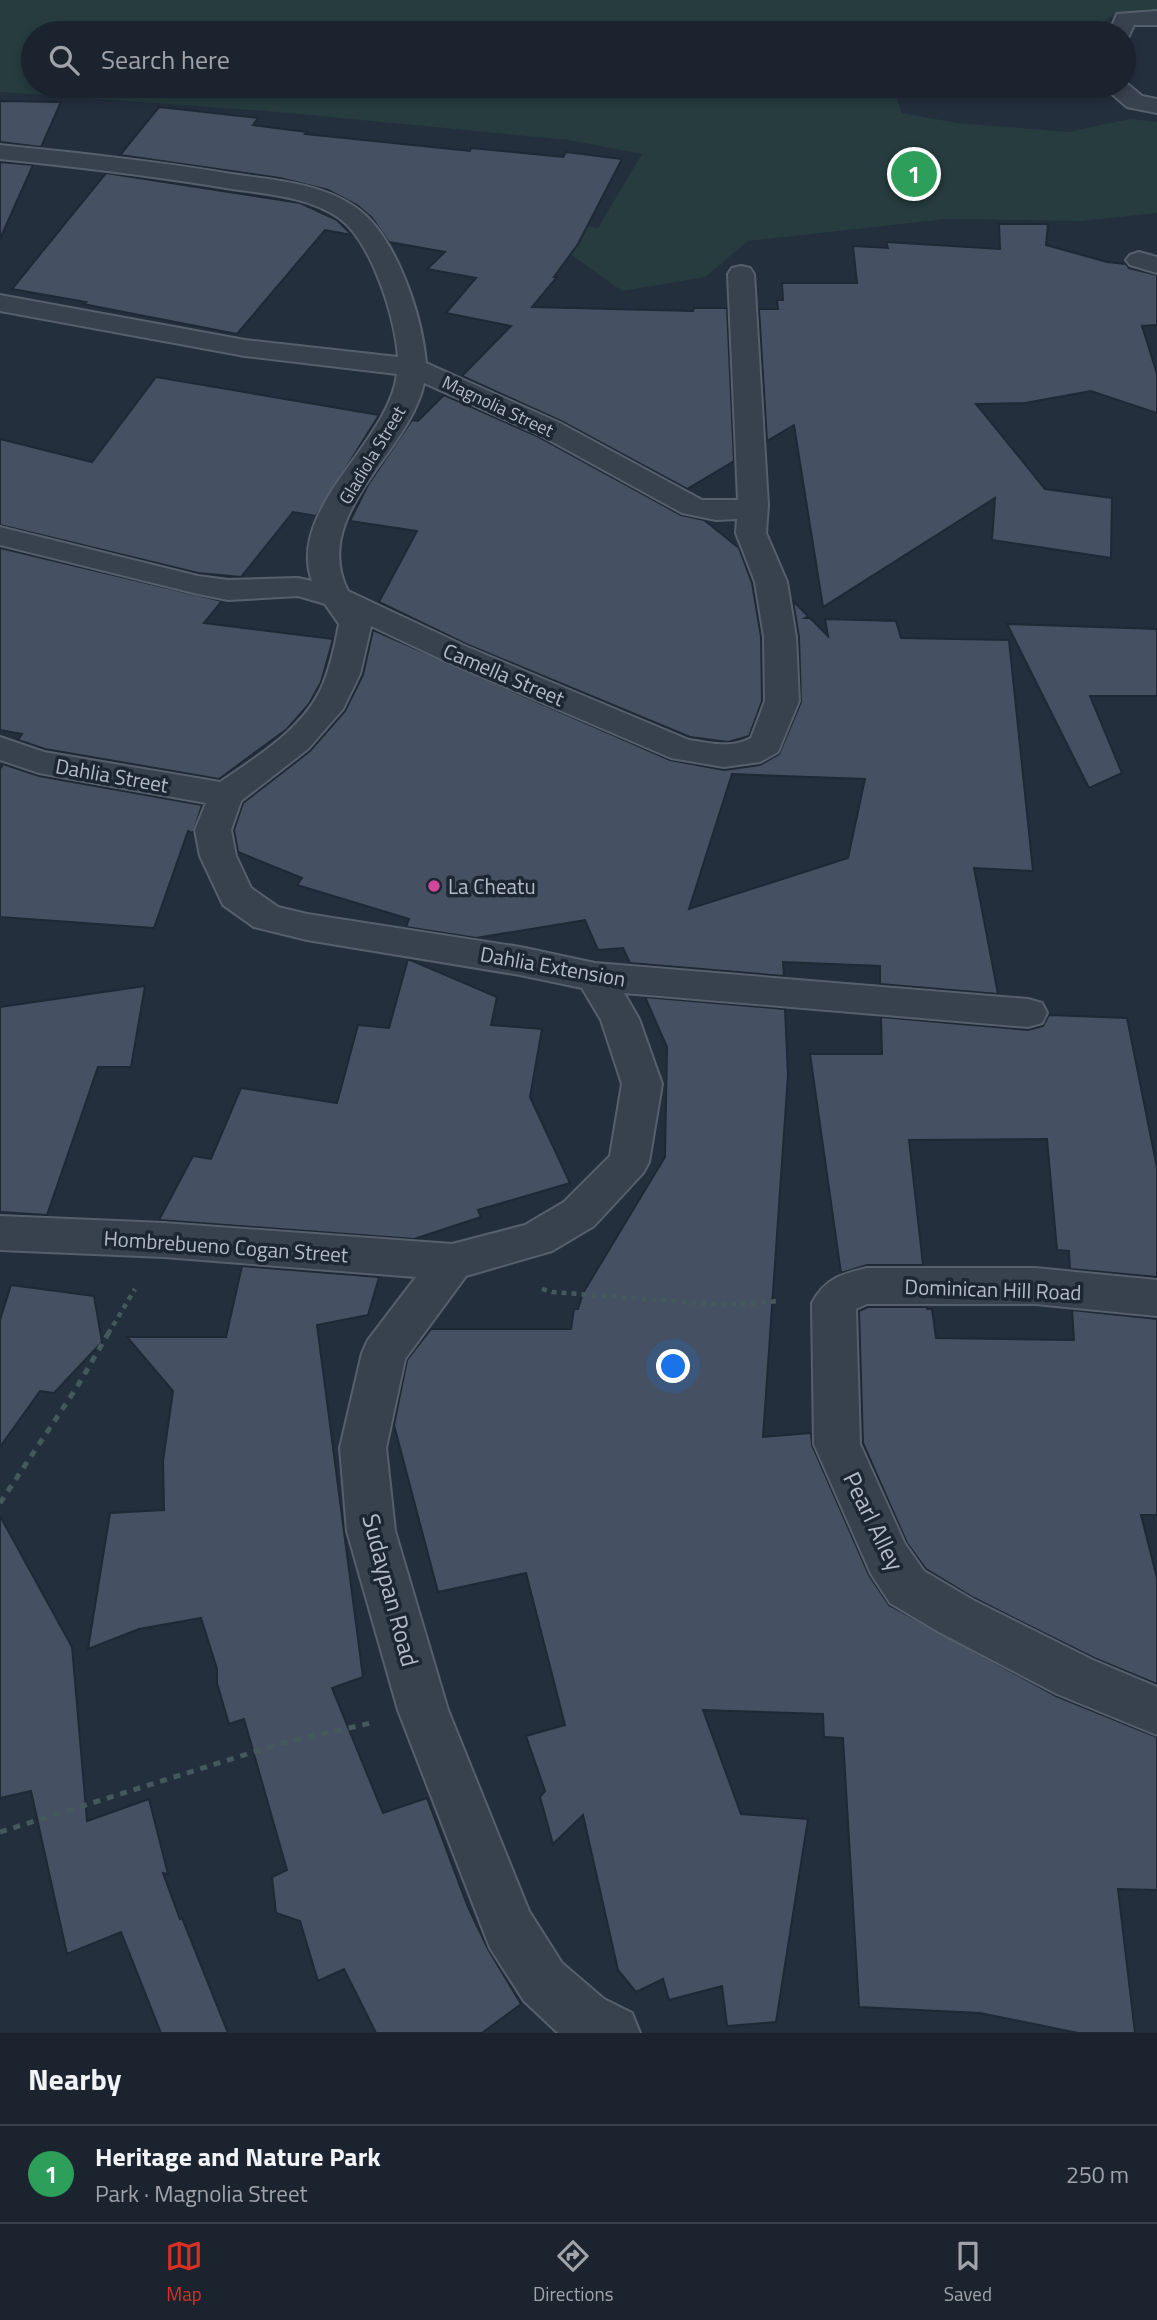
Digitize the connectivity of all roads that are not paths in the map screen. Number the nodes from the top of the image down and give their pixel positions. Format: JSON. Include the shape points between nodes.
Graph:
{"nodes":[{"id":1,"x":1157,"y":18,"type":"edge"},
{"id":2,"x":1124,"y":21,"type":"edge"},
{"id":3,"x":1130,"y":98,"type":"edge"},
{"id":4,"x":1157,"y":106,"type":"edge"},
{"id":5,"x":0,"y":152,"type":"edge"},
{"id":6,"x":741,"y":274,"type":"dead end"},
{"id":7,"x":0,"y":303,"type":"edge"},
{"id":8,"x":412,"y":367,"type":"junction"},
{"id":9,"x":753,"y":505,"type":"junction"},
{"id":10,"x":0,"y":536,"type":"edge"},
{"id":11,"x":334,"y":596,"type":"junction"},
{"id":12,"x":0,"y":748,"type":"edge"},
{"id":13,"x":226,"y":795,"type":"junction"},
{"id":14,"x":595,"y":977,"type":"junction"},
{"id":15,"x":1028,"y":1013,"type":"dead end"},
{"id":16,"x":0,"y":1233,"type":"edge"},
{"id":17,"x":452,"y":1262,"type":"junction"},
{"id":18,"x":1157,"y":1298,"type":"edge"},
{"id":19,"x":834,"y":1303,"type":"joint"},
{"id":20,"x":1157,"y":1711,"type":"edge"},
{"id":21,"x":612,"y":2033,"type":"edge"}],
"edges":[{"from":1,"to":2,"type":"street"},
{"from":3,"to":4,"type":"street"},
{"from":5,"to":8,"type":"street","name":"Gladiola Street","via":[[158,168],[284,190],[338,207],[361,225],[386,269],[401,306]]},
{"from":6,"to":9,"type":"street"},
{"from":7,"to":8,"type":"street","name":"Magnolia Street","via":[[244,348]]},
{"from":8,"to":9,"type":"street","name":"Magnolia Street","via":[[550,429],[694,507],[713,512]]},
{"from":8,"to":11,"type":"street","name":"Gladiola Street","via":[[401,412],[352,485],[326,536],[321,551]]},
{"from":9,"to":11,"type":"street","name":"Camella Street","via":[[751,533],[771,582],[780,637],[782,701],[766,744],[748,754],[724,757],[682,750],[454,653]]},
{"from":10,"to":11,"type":"street","name":"Camella Street","via":[[198,585],[228,590],[298,587]]},
{"from":11,"to":13,"type":"street","name":"Gladiola Street","via":[[355,624],[333,700],[299,740]]},
{"from":12,"to":13,"type":"street","name":"Dahlia Street","via":[[39,762]]},
{"from":13,"to":14,"type":"street","name":"Dahlia Extension","via":[[212,830],[218,856],[236,896],[267,918]]},
{"from":14,"to":15,"type":"street","name":"Dahlia Extension"},
{"from":14,"to":17,"type":"street","via":[[620,1019],[642,1084],[629,1163],[579,1214],[537,1239]]},
{"from":16,"to":17,"type":"street","name":"Hombrebueno Cogan Street","via":[[164,1240]]},
{"from":17,"to":21,"type":"street","name":"Sudaypan Road","via":[[384,1353],[363,1448],[371,1531],[423,1710],[509,1929],[543,1982],[584,2019]]},
{"from":18,"to":19,"type":"street","name":"Dominican Hill Road","via":[[1035,1286],[867,1286],[846,1292]]},
{"from":19,"to":20,"type":"street","name":"Pearl Alley","via":[[837,1444],[888,1559],[907,1587],[1075,1677]]}]}
